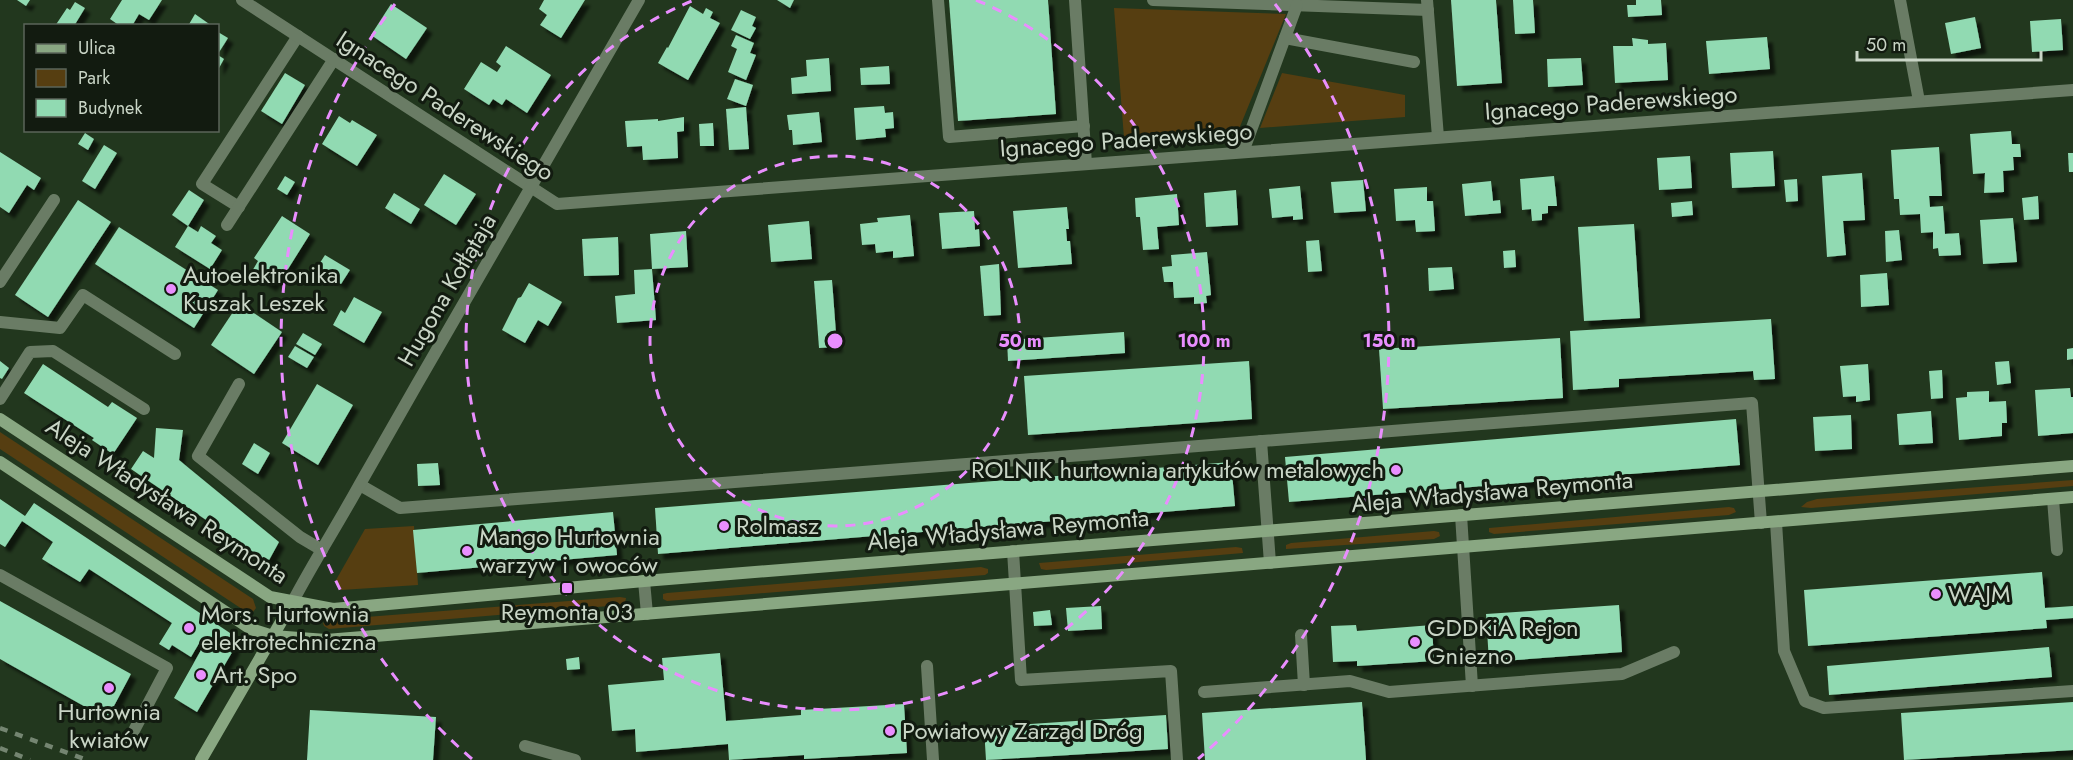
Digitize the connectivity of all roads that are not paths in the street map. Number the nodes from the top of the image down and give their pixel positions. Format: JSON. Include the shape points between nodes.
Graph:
{"nodes":[{"id":1,"x":242,"y":0,"type":"edge"},
{"id":2,"x":639,"y":0,"type":"edge"},
{"id":3,"x":938,"y":0,"type":"edge"},
{"id":4,"x":1075,"y":0,"type":"edge"},
{"id":5,"x":1153,"y":0,"type":"edge"},
{"id":6,"x":1900,"y":0,"type":"edge"},
{"id":7,"x":1297,"y":5,"type":"junction"},
{"id":8,"x":1428,"y":5,"type":"edge"},
{"id":9,"x":298,"y":36,"type":"junction"},
{"id":10,"x":1285,"y":38,"type":"junction"},
{"id":11,"x":334,"y":59,"type":"junction"},
{"id":12,"x":1414,"y":62,"type":"dead end"},
{"id":13,"x":2073,"y":90,"type":"edge"},
{"id":14,"x":1919,"y":101,"type":"junction"},
{"id":15,"x":1084,"y":126,"type":"junction"},
{"id":16,"x":1438,"y":137,"type":"junction"},
{"id":17,"x":1242,"y":152,"type":"junction"},
{"id":18,"x":1086,"y":164,"type":"junction"},
{"id":19,"x":531,"y":185,"type":"junction"},
{"id":20,"x":54,"y":200,"type":"dead end"},
{"id":21,"x":239,"y":207,"type":"junction"},
{"id":22,"x":227,"y":225,"type":"dead end"},
{"id":23,"x":0,"y":282,"type":"edge"},
{"id":24,"x":0,"y":322,"type":"edge"},
{"id":25,"x":175,"y":354,"type":"dead end"},
{"id":26,"x":239,"y":384,"type":"dead end"},
{"id":27,"x":0,"y":399,"type":"edge"},
{"id":28,"x":144,"y":409,"type":"dead end"},
{"id":29,"x":0,"y":418,"type":"edge"},
{"id":30,"x":1261,"y":441,"type":"junction"},
{"id":31,"x":0,"y":462,"type":"edge"},
{"id":32,"x":2073,"y":466,"type":"edge"},
{"id":33,"x":360,"y":485,"type":"junction"},
{"id":34,"x":1758,"y":492,"type":"junction"},
{"id":35,"x":2073,"y":497,"type":"edge"},
{"id":36,"x":2053,"y":499,"type":"junction"},
{"id":37,"x":1461,"y":515,"type":"junction"},
{"id":38,"x":1776,"y":522,"type":"junction"},
{"id":39,"x":1761,"y":523,"type":"junction"},
{"id":40,"x":1268,"y":531,"type":"junction"},
{"id":41,"x":1463,"y":547,"type":"junction"},
{"id":42,"x":322,"y":550,"type":"junction"},
{"id":43,"x":2057,"y":550,"type":"dead end"},
{"id":44,"x":1014,"y":551,"type":"junction"},
{"id":45,"x":1270,"y":563,"type":"junction"},
{"id":46,"x":0,"y":575,"type":"edge"},
{"id":47,"x":644,"y":580,"type":"junction"},
{"id":48,"x":1016,"y":584,"type":"junction"},
{"id":49,"x":292,"y":603,"type":"junction"},
{"id":50,"x":647,"y":614,"type":"junction"},
{"id":51,"x":1301,"y":635,"type":"dead end"},
{"id":52,"x":273,"y":636,"type":"junction"},
{"id":53,"x":1674,"y":652,"type":"dead end"},
{"id":54,"x":927,"y":666,"type":"dead end"},
{"id":55,"x":1304,"y":685,"type":"junction"},
{"id":56,"x":1472,"y":686,"type":"junction"},
{"id":57,"x":2073,"y":691,"type":"edge"},
{"id":58,"x":1204,"y":692,"type":"dead end"},
{"id":59,"x":129,"y":740,"type":"dead end"},
{"id":60,"x":525,"y":746,"type":"dead end"},
{"id":61,"x":201,"y":760,"type":"edge"},
{"id":62,"x":575,"y":760,"type":"edge"},
{"id":63,"x":933,"y":760,"type":"edge"},
{"id":64,"x":1177,"y":760,"type":"edge"}],
"edges":[{"from":1,"to":9,"type":"street","name":"Ignacego Paderewskiego"},
{"from":2,"to":19,"type":"street","name":"Hugona Kołłątaja"},
{"from":3,"to":15,"type":"street","via":[[949,137]]},
{"from":4,"to":15,"type":"street"},
{"from":5,"to":7,"type":"street"},
{"from":6,"to":14,"type":"street"},
{"from":7,"to":8,"type":"street"},
{"from":7,"to":10,"type":"street"},
{"from":8,"to":16,"type":"street"},
{"from":9,"to":11,"type":"street","name":"Ignacego Paderewskiego"},
{"from":9,"to":21,"type":"street","via":[[202,184]]},
{"from":10,"to":12,"type":"street"},
{"from":10,"to":17,"type":"street"},
{"from":11,"to":19,"type":"street","name":"Ignacego Paderewskiego"},
{"from":11,"to":21,"type":"street"},
{"from":13,"to":14,"type":"street","name":"Ignacego Paderewskiego"},
{"from":14,"to":16,"type":"street","name":"Ignacego Paderewskiego"},
{"from":15,"to":18,"type":"street"},
{"from":16,"to":17,"type":"street","name":"Ignacego Paderewskiego"},
{"from":17,"to":18,"type":"street","name":"Ignacego Paderewskiego"},
{"from":18,"to":19,"type":"street","name":"Ignacego Paderewskiego","via":[[557,204]]},
{"from":19,"to":33,"type":"street","name":"Hugona Kołłątaja"},
{"from":20,"to":23,"type":"street"},
{"from":21,"to":22,"type":"street"},
{"from":24,"to":25,"type":"street","via":[[60,328],[83,295]]},
{"from":26,"to":42,"type":"street","via":[[198,456]]},
{"from":27,"to":28,"type":"street","via":[[30,352],[53,351]]},
{"from":29,"to":49,"type":"street","name":"Aleja Władysława Reymonta","via":[[270,597]]},
{"from":30,"to":33,"type":"street","via":[[400,508]]},
{"from":30,"to":34,"type":"street","via":[[1752,403]]},
{"from":30,"to":40,"type":"street"},
{"from":31,"to":52,"type":"street","via":[[250,629]]},
{"from":32,"to":34,"type":"street","name":"Aleja Władysława Reymonta"},
{"from":33,"to":42,"type":"street","name":"Hugona Kołłątaja"},
{"from":34,"to":37,"type":"street","name":"Aleja Władysława Reymonta"},
{"from":34,"to":39,"type":"street"},
{"from":35,"to":36,"type":"street"},
{"from":36,"to":38,"type":"street"},
{"from":36,"to":43,"type":"street"},
{"from":37,"to":40,"type":"street","name":"Aleja Władysława Reymonta"},
{"from":37,"to":41,"type":"street"},
{"from":38,"to":39,"type":"street"},
{"from":38,"to":57,"type":"street","via":[[1784,651],[1805,701],[1824,708]]},
{"from":39,"to":41,"type":"street"},
{"from":40,"to":44,"type":"street","name":"Aleja Władysława Reymonta"},
{"from":40,"to":45,"type":"street"},
{"from":41,"to":45,"type":"street"},
{"from":41,"to":56,"type":"street"},
{"from":42,"to":49,"type":"street","name":"Hugona Kołłątaja"},
{"from":44,"to":47,"type":"street","name":"Aleja Władysława Reymonta"},
{"from":44,"to":48,"type":"street"},
{"from":45,"to":48,"type":"street"},
{"from":46,"to":59,"type":"street","via":[[167,668]]},
{"from":47,"to":49,"type":"street","name":"Aleja Władysława Reymonta","via":[[333,609]]},
{"from":47,"to":50,"type":"street"},
{"from":48,"to":50,"type":"street"},
{"from":48,"to":64,"type":"street","via":[[1021,680],[1171,671]]},
{"from":49,"to":52,"type":"street"},
{"from":50,"to":52,"type":"street","via":[[326,640]]},
{"from":51,"to":55,"type":"street"},
{"from":52,"to":61,"type":"street"},
{"from":53,"to":56,"type":"street","via":[[1622,674]]},
{"from":54,"to":63,"type":"street"},
{"from":55,"to":56,"type":"street","via":[[1350,681],[1389,692]]},
{"from":55,"to":58,"type":"street"},
{"from":60,"to":62,"type":"street"}]}
